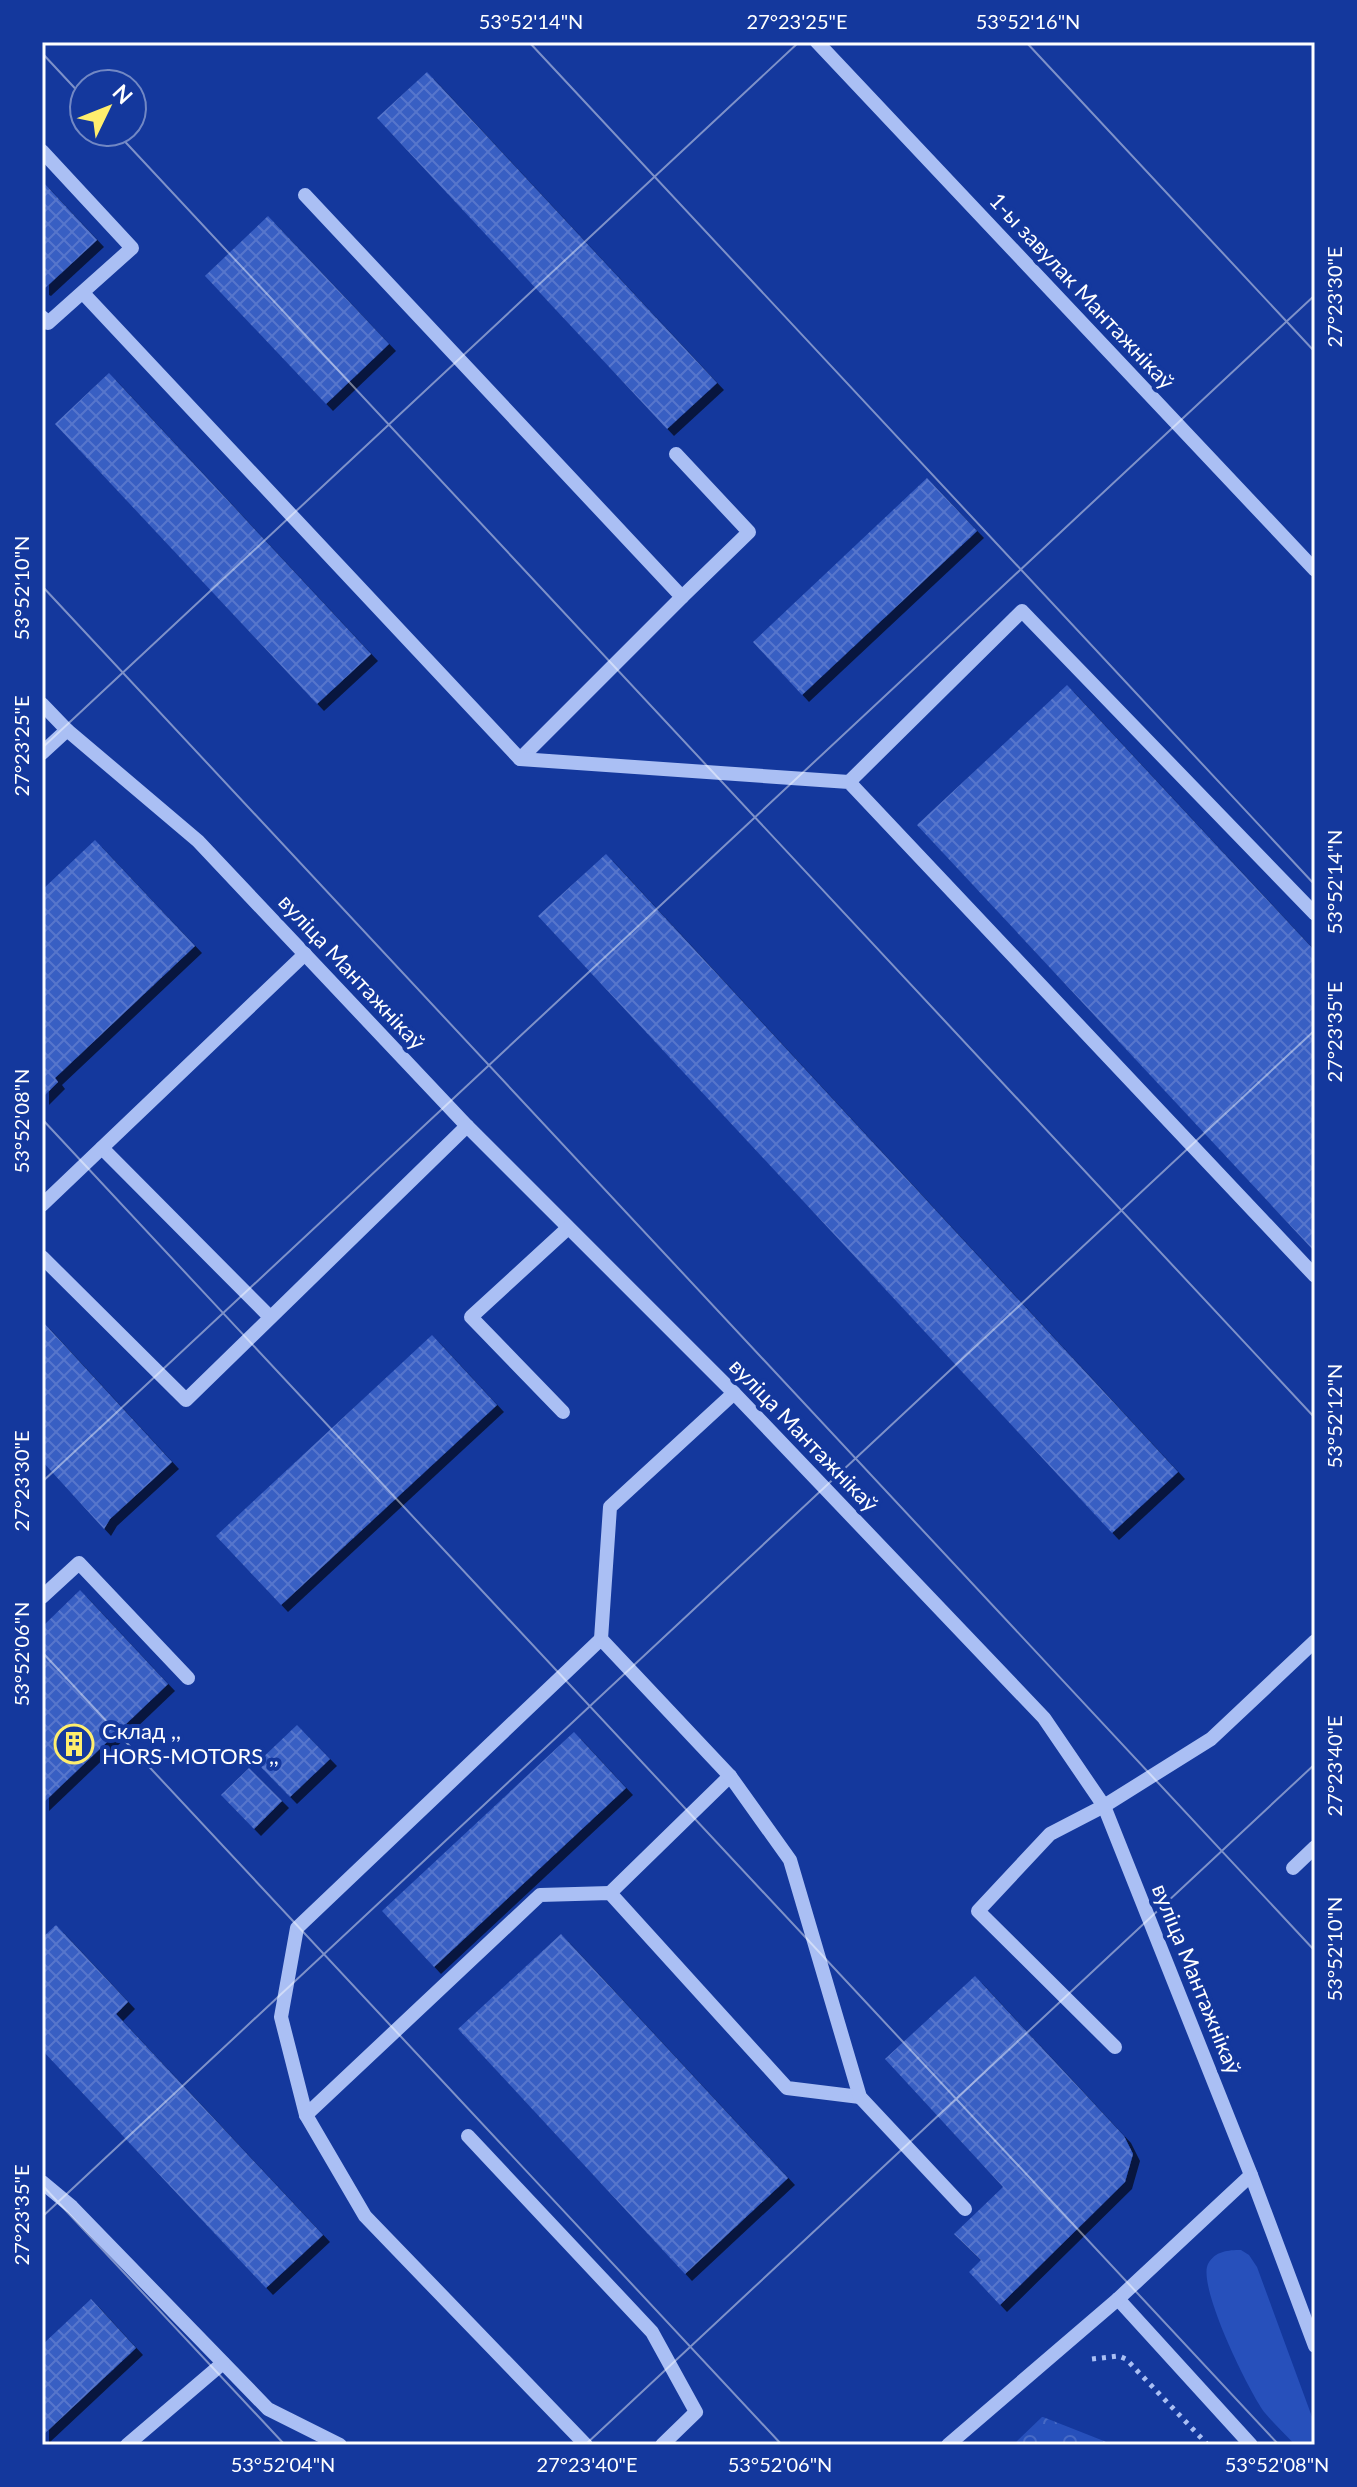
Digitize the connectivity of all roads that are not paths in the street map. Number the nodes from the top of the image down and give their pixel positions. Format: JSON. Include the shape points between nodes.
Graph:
{"nodes":[{"id":1,"x":817,"y":42,"type":"edge"},
{"id":2,"x":42,"y":151,"type":"edge"},
{"id":3,"x":305,"y":195,"type":"dead end"},
{"id":4,"x":83,"y":293,"type":"junction"},
{"id":5,"x":42,"y":317,"type":"edge"},
{"id":6,"x":676,"y":454,"type":"dead end"},
{"id":7,"x":1315,"y":570,"type":"edge"},
{"id":8,"x":682,"y":597,"type":"junction"},
{"id":9,"x":42,"y":704,"type":"edge"},
{"id":10,"x":67,"y":730,"type":"junction"},
{"id":11,"x":42,"y":753,"type":"edge"},
{"id":12,"x":520,"y":759,"type":"junction"},
{"id":13,"x":849,"y":782,"type":"junction"},
{"id":14,"x":1315,"y":914,"type":"edge"},
{"id":15,"x":305,"y":954,"type":"junction"},
{"id":16,"x":467,"y":1126,"type":"junction"},
{"id":17,"x":102,"y":1148,"type":"junction"},
{"id":18,"x":42,"y":1205,"type":"edge"},
{"id":19,"x":568,"y":1228,"type":"junction"},
{"id":20,"x":42,"y":1257,"type":"edge"},
{"id":21,"x":1315,"y":1276,"type":"edge"},
{"id":22,"x":270,"y":1317,"type":"junction"},
{"id":23,"x":734,"y":1393,"type":"junction"},
{"id":24,"x":563,"y":1412,"type":"dead end"},
{"id":25,"x":42,"y":1597,"type":"edge"},
{"id":26,"x":601,"y":1639,"type":"junction"},
{"id":27,"x":1315,"y":1641,"type":"edge"},
{"id":28,"x":188,"y":1678,"type":"dead end"},
{"id":29,"x":730,"y":1776,"type":"junction"},
{"id":30,"x":1104,"y":1806,"type":"junction"},
{"id":31,"x":1315,"y":1847,"type":"edge"},
{"id":32,"x":1293,"y":1868,"type":"dead end"},
{"id":33,"x":610,"y":1893,"type":"junction"},
{"id":34,"x":1115,"y":2047,"type":"dead end"},
{"id":35,"x":860,"y":2097,"type":"junction"},
{"id":36,"x":306,"y":2115,"type":"junction"},
{"id":37,"x":468,"y":2136,"type":"dead end"},
{"id":38,"x":1251,"y":2175,"type":"junction"},
{"id":39,"x":42,"y":2182,"type":"edge"},
{"id":40,"x":965,"y":2209,"type":"dead end"},
{"id":41,"x":1118,"y":2299,"type":"junction"},
{"id":42,"x":1315,"y":2346,"type":"edge"},
{"id":43,"x":223,"y":2363,"type":"junction"},
{"id":44,"x":127,"y":2445,"type":"edge"},
{"id":45,"x":340,"y":2445,"type":"edge"},
{"id":46,"x":586,"y":2445,"type":"edge"},
{"id":47,"x":662,"y":2445,"type":"edge"},
{"id":48,"x":948,"y":2445,"type":"edge"},
{"id":49,"x":1251,"y":2445,"type":"edge"}],
"edges":[{"from":1,"to":7,"type":"street","name":"1-ы завулак Мантажнікаў"},
{"from":2,"to":4,"type":"street","via":[[132,248]]},
{"from":3,"to":8,"type":"street"},
{"from":4,"to":5,"type":"street","via":[[48,323]]},
{"from":4,"to":12,"type":"street"},
{"from":6,"to":8,"type":"street","via":[[749,532]]},
{"from":8,"to":12,"type":"street"},
{"from":9,"to":10,"type":"street","name":"вуліца Мантажнікаў"},
{"from":10,"to":11,"type":"street"},
{"from":10,"to":15,"type":"street","name":"вуліца Мантажнікаў","via":[[198,841]]},
{"from":12,"to":13,"type":"street"},
{"from":13,"to":14,"type":"street","via":[[1022,611]]},
{"from":13,"to":21,"type":"street"},
{"from":15,"to":16,"type":"street","name":"вуліца Мантажнікаў"},
{"from":15,"to":17,"type":"street"},
{"from":16,"to":19,"type":"street","name":"вуліца Мантажнікаў"},
{"from":16,"to":22,"type":"street"},
{"from":17,"to":18,"type":"street"},
{"from":17,"to":22,"type":"street"},
{"from":19,"to":23,"type":"street","name":"вуліца Мантажнікаў"},
{"from":19,"to":24,"type":"street","via":[[471,1317]]},
{"from":20,"to":22,"type":"street","via":[[186,1400]]},
{"from":23,"to":26,"type":"street","via":[[610,1507]]},
{"from":23,"to":30,"type":"street","name":"вуліца Мантажнікаў","via":[[1044,1718]]},
{"from":25,"to":28,"type":"street","via":[[79,1563]]},
{"from":26,"to":29,"type":"street"},
{"from":26,"to":36,"type":"street","via":[[297,1928],[281,2017]]},
{"from":27,"to":30,"type":"street","via":[[1211,1739]]},
{"from":29,"to":33,"type":"street"},
{"from":29,"to":35,"type":"street","via":[[790,1860]]},
{"from":30,"to":34,"type":"street","via":[[1050,1834],[978,1911]]},
{"from":30,"to":38,"type":"street","name":"вуліца Мантажнікаў"},
{"from":31,"to":32,"type":"street"},
{"from":33,"to":35,"type":"street","via":[[787,2088]]},
{"from":33,"to":36,"type":"street","via":[[540,1895]]},
{"from":35,"to":40,"type":"street"},
{"from":36,"to":46,"type":"street","via":[[365,2216]]},
{"from":37,"to":47,"type":"street","via":[[652,2332],[696,2412]]},
{"from":38,"to":41,"type":"street"},
{"from":38,"to":42,"type":"street","name":"вуліца Мантажнікаў"},
{"from":39,"to":43,"type":"street"},
{"from":41,"to":48,"type":"street"},
{"from":41,"to":49,"type":"street"},
{"from":43,"to":44,"type":"street"},
{"from":43,"to":45,"type":"street","via":[[268,2409]]}]}
